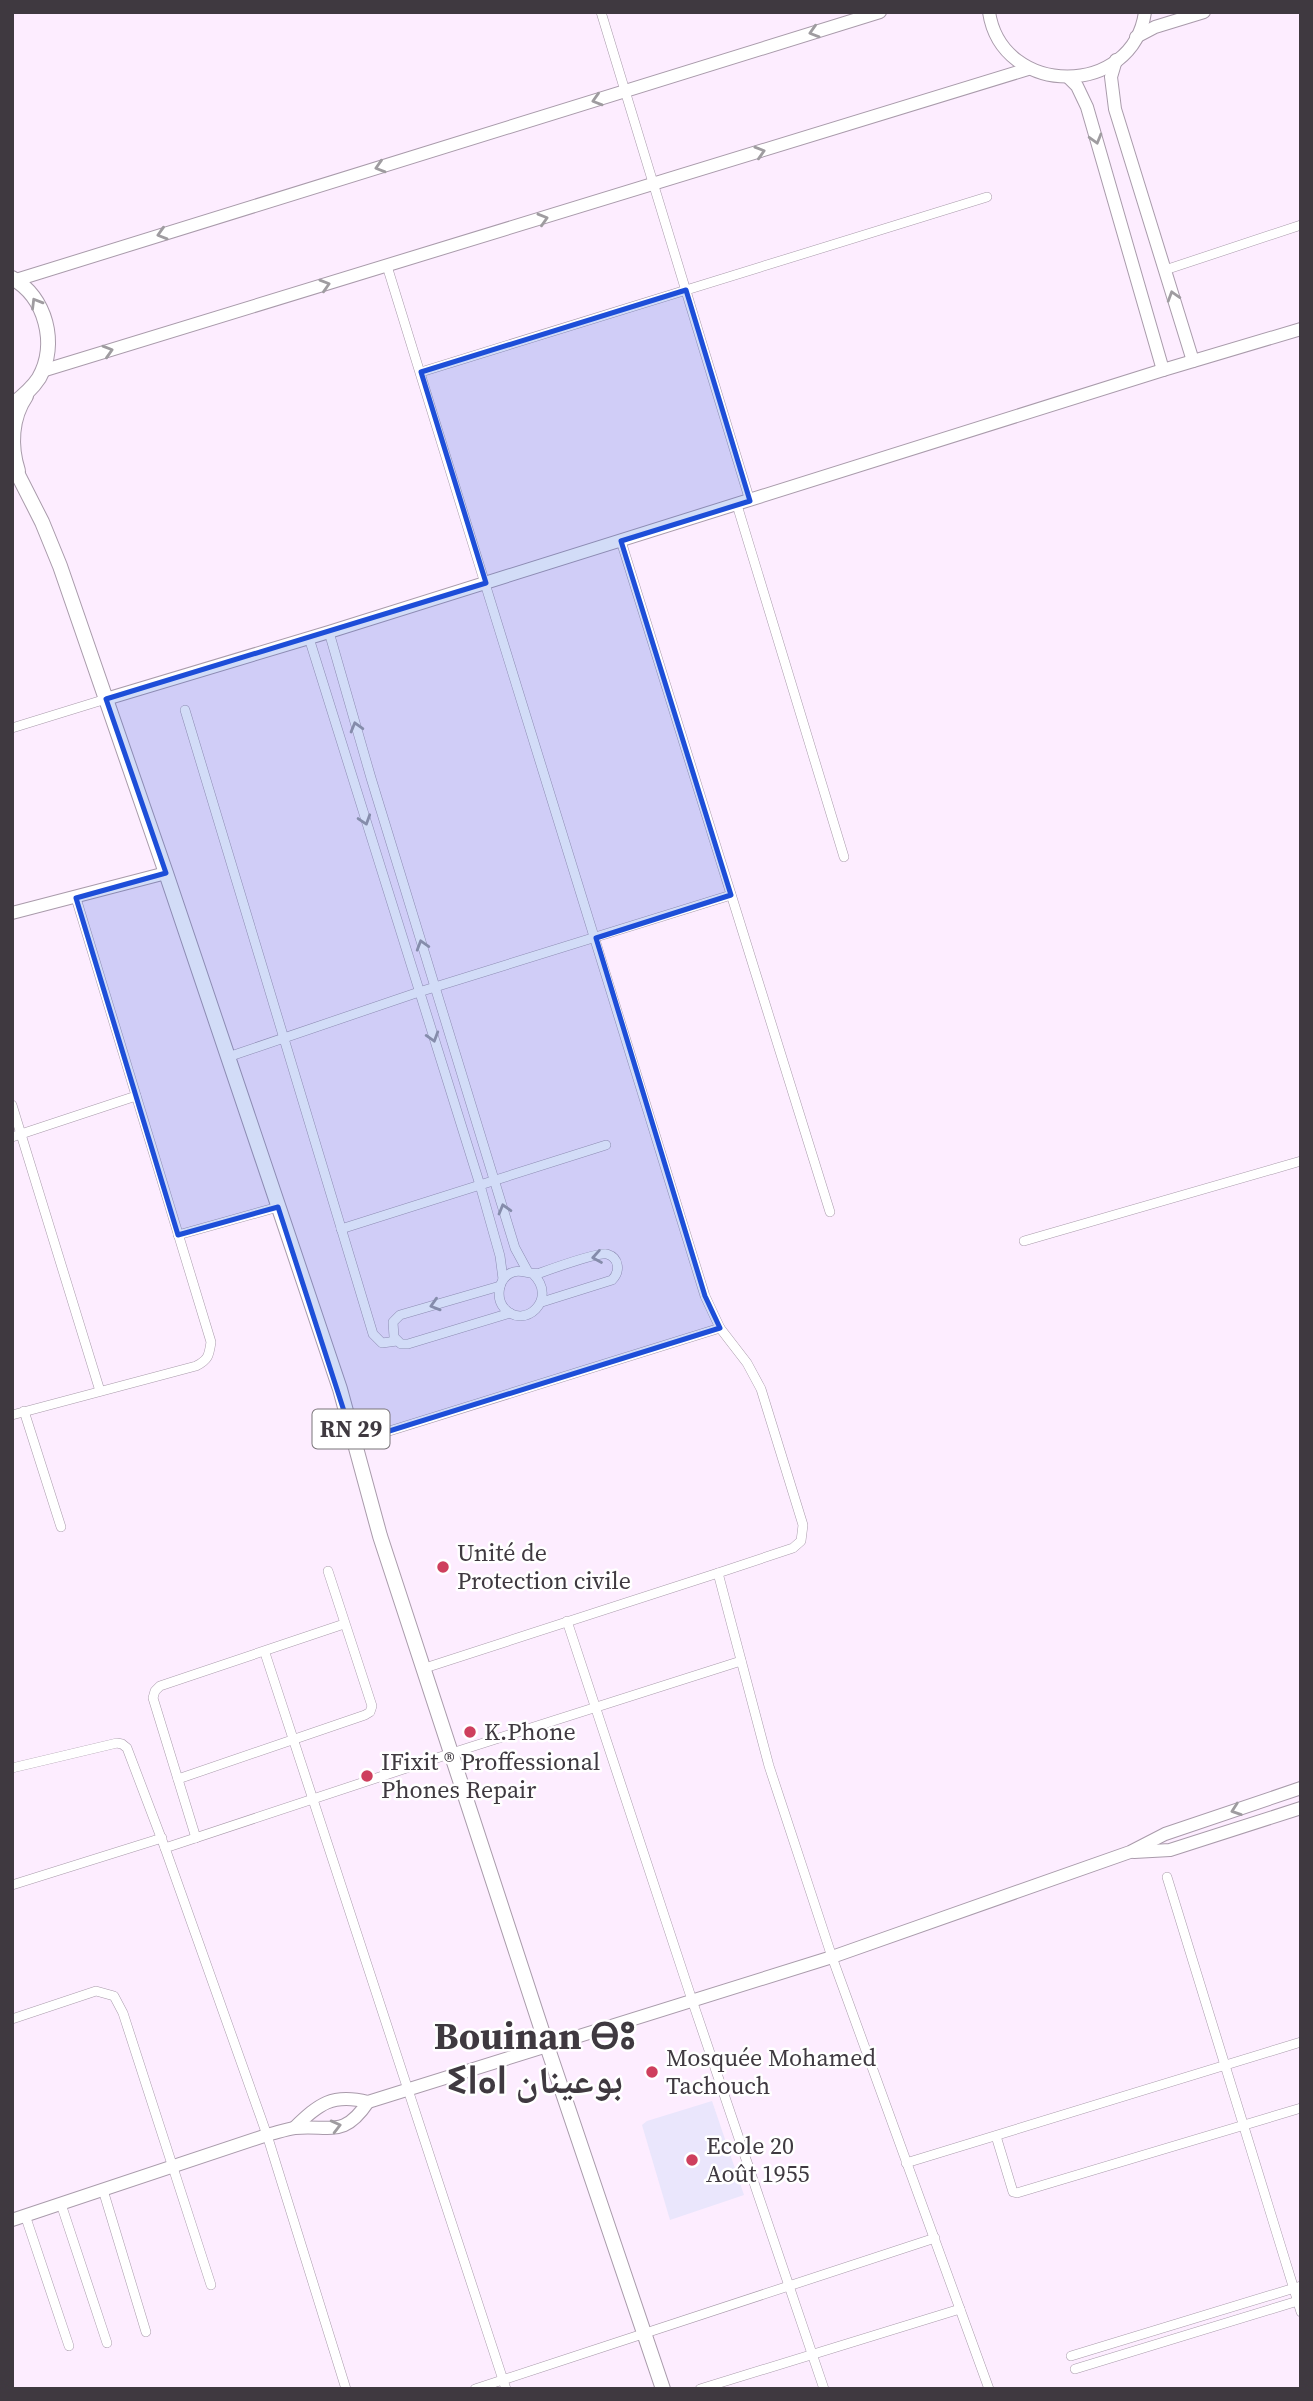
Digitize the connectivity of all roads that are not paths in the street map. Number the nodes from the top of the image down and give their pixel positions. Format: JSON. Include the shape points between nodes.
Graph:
{"nodes":[{"id":1,"x":601,"y":12,"type":"edge"},
{"id":2,"x":880,"y":12,"type":"edge"},
{"id":3,"x":989,"y":12,"type":"edge"},
{"id":4,"x":1144,"y":12,"type":"edge"},
{"id":5,"x":1203,"y":12,"type":"edge"},
{"id":6,"x":1136,"y":37,"type":"junction"},
{"id":7,"x":1116,"y":60,"type":"junction"},
{"id":8,"x":1028,"y":69,"type":"junction"},
{"id":9,"x":1069,"y":78,"type":"junction"},
{"id":10,"x":625,"y":91,"type":"junction"},
{"id":11,"x":654,"y":184,"type":"junction"},
{"id":12,"x":987,"y":197,"type":"dead end"},
{"id":13,"x":1301,"y":225,"type":"edge"},
{"id":14,"x":387,"y":266,"type":"junction"},
{"id":15,"x":1165,"y":270,"type":"junction"},
{"id":16,"x":14,"y":279,"type":"edge"},
{"id":17,"x":686,"y":290,"type":"junction"},
{"id":18,"x":1301,"y":329,"type":"edge"},
{"id":19,"x":1193,"y":361,"type":"junction"},
{"id":20,"x":1163,"y":370,"type":"junction"},
{"id":21,"x":42,"y":371,"type":"junction"},
{"id":22,"x":421,"y":372,"type":"junction"},
{"id":23,"x":29,"y":391,"type":"junction"},
{"id":24,"x":12,"y":405,"type":"edge"},
{"id":25,"x":16,"y":469,"type":"edge"},
{"id":26,"x":744,"y":503,"type":"junction"},
{"id":27,"x":621,"y":541,"type":"junction"},
{"id":28,"x":486,"y":583,"type":"junction"},
{"id":29,"x":328,"y":632,"type":"junction"},
{"id":30,"x":309,"y":638,"type":"junction"},
{"id":31,"x":106,"y":699,"type":"junction"},
{"id":32,"x":185,"y":710,"type":"dead end"},
{"id":33,"x":12,"y":728,"type":"edge"},
{"id":34,"x":370,"y":778,"type":"junction"},
{"id":35,"x":353,"y":783,"type":"junction"},
{"id":36,"x":844,"y":857,"type":"dead end"},
{"id":37,"x":166,"y":873,"type":"junction"},
{"id":38,"x":731,"y":895,"type":"junction"},
{"id":39,"x":76,"y":898,"type":"junction"},
{"id":40,"x":12,"y":914,"type":"edge"},
{"id":41,"x":596,"y":938,"type":"junction"},
{"id":42,"x":435,"y":987,"type":"junction"},
{"id":43,"x":419,"y":992,"type":"junction"},
{"id":44,"x":284,"y":1038,"type":"junction"},
{"id":45,"x":228,"y":1058,"type":"junction"},
{"id":46,"x":136,"y":1096,"type":"junction"},
{"id":47,"x":12,"y":1105,"type":"edge"},
{"id":48,"x":17,"y":1135,"type":"edge"},
{"id":49,"x":606,"y":1145,"type":"dead end"},
{"id":50,"x":1301,"y":1161,"type":"edge"},
{"id":51,"x":495,"y":1180,"type":"junction"},
{"id":52,"x":480,"y":1185,"type":"junction"},
{"id":53,"x":278,"y":1207,"type":"junction"},
{"id":54,"x":830,"y":1212,"type":"dead end"},
{"id":55,"x":341,"y":1229,"type":"junction"},
{"id":56,"x":178,"y":1235,"type":"junction"},
{"id":57,"x":1024,"y":1241,"type":"dead end"},
{"id":58,"x":531,"y":1273,"type":"junction"},
{"id":59,"x":502,"y":1282,"type":"junction"},
{"id":60,"x":542,"y":1302,"type":"junction"},
{"id":61,"x":510,"y":1313,"type":"junction"},
{"id":62,"x":720,"y":1328,"type":"junction"},
{"id":63,"x":397,"y":1341,"type":"junction"},
{"id":64,"x":100,"y":1391,"type":"junction"},
{"id":65,"x":24,"y":1411,"type":"junction"},
{"id":66,"x":12,"y":1415,"type":"edge"},
{"id":67,"x":354,"y":1442,"type":"junction"},
{"id":68,"x":61,"y":1527,"type":"dead end"},
{"id":69,"x":328,"y":1571,"type":"dead end"},
{"id":70,"x":718,"y":1573,"type":"junction"},
{"id":71,"x":567,"y":1621,"type":"junction"},
{"id":72,"x":344,"y":1624,"type":"junction"},
{"id":73,"x":265,"y":1653,"type":"junction"},
{"id":74,"x":741,"y":1661,"type":"junction"},
{"id":75,"x":425,"y":1668,"type":"junction"},
{"id":76,"x":595,"y":1707,"type":"junction"},
{"id":77,"x":294,"y":1741,"type":"junction"},
{"id":78,"x":452,"y":1753,"type":"junction"},
{"id":79,"x":12,"y":1768,"type":"edge"},
{"id":80,"x":178,"y":1779,"type":"junction"},
{"id":81,"x":1301,"y":1788,"type":"edge"},
{"id":82,"x":314,"y":1800,"type":"junction"},
{"id":83,"x":1301,"y":1808,"type":"edge"},
{"id":84,"x":196,"y":1838,"type":"junction"},
{"id":85,"x":164,"y":1843,"type":"junction"},
{"id":86,"x":1130,"y":1852,"type":"junction"},
{"id":87,"x":1167,"y":1877,"type":"dead end"},
{"id":88,"x":12,"y":1885,"type":"edge"},
{"id":89,"x":832,"y":1956,"type":"junction"},
{"id":90,"x":692,"y":2000,"type":"junction"},
{"id":91,"x":12,"y":2018,"type":"edge"},
{"id":92,"x":1301,"y":2042,"type":"edge"},
{"id":93,"x":547,"y":2046,"type":"junction"},
{"id":94,"x":1226,"y":2065,"type":"junction"},
{"id":95,"x":409,"y":2089,"type":"junction"},
{"id":96,"x":368,"y":2102,"type":"junction"},
{"id":97,"x":1301,"y":2108,"type":"edge"},
{"id":98,"x":1244,"y":2125,"type":"junction"},
{"id":99,"x":294,"y":2128,"type":"junction"},
{"id":100,"x":267,"y":2135,"type":"junction"},
{"id":101,"x":996,"y":2136,"type":"junction"},
{"id":102,"x":906,"y":2163,"type":"junction"},
{"id":103,"x":173,"y":2166,"type":"junction"},
{"id":104,"x":103,"y":2190,"type":"junction"},
{"id":105,"x":61,"y":2203,"type":"junction"},
{"id":106,"x":25,"y":2215,"type":"junction"},
{"id":107,"x":12,"y":2220,"type":"edge"},
{"id":108,"x":935,"y":2238,"type":"junction"},
{"id":109,"x":211,"y":2285,"type":"dead end"},
{"id":110,"x":790,"y":2286,"type":"junction"},
{"id":111,"x":1297,"y":2287,"type":"edge"},
{"id":112,"x":1299,"y":2301,"type":"edge"},
{"id":113,"x":960,"y":2309,"type":"junction"},
{"id":114,"x":1301,"y":2312,"type":"edge"},
{"id":115,"x":146,"y":2332,"type":"dead end"},
{"id":116,"x":645,"y":2333,"type":"junction"},
{"id":117,"x":107,"y":2343,"type":"dead end"},
{"id":118,"x":69,"y":2346,"type":"dead end"},
{"id":119,"x":813,"y":2354,"type":"junction"},
{"id":120,"x":1071,"y":2356,"type":"dead end"},
{"id":121,"x":1075,"y":2369,"type":"dead end"},
{"id":122,"x":504,"y":2384,"type":"edge"},
{"id":123,"x":346,"y":2389,"type":"edge"},
{"id":124,"x":475,"y":2389,"type":"edge"},
{"id":125,"x":663,"y":2389,"type":"edge"},
{"id":126,"x":700,"y":2389,"type":"edge"},
{"id":127,"x":824,"y":2389,"type":"edge"},
{"id":128,"x":989,"y":2389,"type":"edge"}],
"edges":[{"from":1,"to":10,"type":"street"},
{"from":2,"to":10,"type":"main road","one_way":true},
{"from":3,"to":8,"type":"main road","via":[[999,39]]},
{"from":4,"to":6,"type":"main road"},
{"from":5,"to":6,"type":"main road"},
{"from":6,"to":7,"type":"main road"},
{"from":7,"to":9,"type":"main road"},
{"from":7,"to":15,"type":"main road","via":[[1111,78],[1115,109]]},
{"from":8,"to":9,"type":"main road"},
{"from":11,"to":8,"type":"main road","one_way":true},
{"from":9,"to":20,"type":"main road","one_way":true,"via":[[1087,107]]},
{"from":10,"to":11,"type":"street"},
{"from":10,"to":16,"type":"main road","one_way":true},
{"from":14,"to":11,"type":"main road","one_way":true},
{"from":11,"to":17,"type":"street"},
{"from":12,"to":17,"type":"street"},
{"from":13,"to":15,"type":"street"},
{"from":21,"to":14,"type":"main road","one_way":true},
{"from":14,"to":22,"type":"street"},
{"from":19,"to":15,"type":"main road","one_way":true},
{"from":21,"to":16,"type":"main road","number":"RN 29","one_way":true,"via":[[47,355],[46,321],[29,291]]},
{"from":17,"to":22,"type":"street"},
{"from":17,"to":26,"type":"street"},
{"from":18,"to":19,"type":"main road"},
{"from":19,"to":20,"type":"main road"},
{"from":20,"to":26,"type":"main road"},
{"from":21,"to":23,"type":"main road","number":"RN 29"},
{"from":22,"to":28,"type":"street"},
{"from":23,"to":24,"type":"main road","number":"RN 29"},
{"from":23,"to":25,"type":"main road","number":"RN 29","via":[[13,432]]},
{"from":25,"to":31,"type":"main road","number":"RN 29","via":[[52,544]]},
{"from":26,"to":27,"type":"main road"},
{"from":26,"to":36,"type":"street"},
{"from":27,"to":28,"type":"main road"},
{"from":27,"to":38,"type":"street"},
{"from":28,"to":29,"type":"main road"},
{"from":28,"to":41,"type":"street"},
{"from":29,"to":30,"type":"main road"},
{"from":34,"to":29,"type":"street","one_way":true},
{"from":30,"to":31,"type":"main road"},
{"from":30,"to":35,"type":"street"},
{"from":31,"to":33,"type":"street"},
{"from":31,"to":37,"type":"main road","number":"RN 29"},
{"from":32,"to":44,"type":"street"},
{"from":34,"to":35,"type":"street"},
{"from":42,"to":34,"type":"street","one_way":true},
{"from":35,"to":43,"type":"street","one_way":true},
{"from":37,"to":39,"type":"main road"},
{"from":37,"to":45,"type":"main road","number":"RN 29"},
{"from":38,"to":41,"type":"street"},
{"from":38,"to":54,"type":"street"},
{"from":39,"to":40,"type":"main road"},
{"from":39,"to":46,"type":"street"},
{"from":41,"to":42,"type":"street"},
{"from":41,"to":62,"type":"street","via":[[702,1287]]},
{"from":42,"to":43,"type":"street"},
{"from":42,"to":51,"type":"street"},
{"from":43,"to":44,"type":"street"},
{"from":43,"to":52,"type":"street","one_way":true},
{"from":44,"to":45,"type":"street"},
{"from":44,"to":55,"type":"street"},
{"from":45,"to":53,"type":"main road","number":"RN 29"},
{"from":46,"to":48,"type":"street"},
{"from":46,"to":56,"type":"street"},
{"from":47,"to":48,"type":"street"},
{"from":48,"to":64,"type":"street"},
{"from":49,"to":51,"type":"street"},
{"from":50,"to":57,"type":"street"},
{"from":51,"to":52,"type":"street"},
{"from":58,"to":51,"type":"street","one_way":true,"via":[[515,1248]]},
{"from":52,"to":55,"type":"street"},
{"from":52,"to":59,"type":"street","via":[[500,1256]]},
{"from":53,"to":56,"type":"street"},
{"from":53,"to":67,"type":"main road","number":"RN 29"},
{"from":55,"to":63,"type":"street","via":[[373,1334],[382,1343]]},
{"from":56,"to":64,"type":"street","via":[[211,1342],[207,1360]]},
{"from":58,"to":59,"type":"street","via":[[515,1272]]},
{"from":58,"to":60,"type":"street","via":[[542,1287]]},
{"from":60,"to":58,"type":"street","one_way":true,"via":[[612,1280],[618,1265],[603,1254]]},
{"from":59,"to":61,"type":"street","via":[[500,1301]]},
{"from":59,"to":63,"type":"street","one_way":true,"via":[[400,1315],[392,1328]]},
{"from":60,"to":61,"type":"street","via":[[532,1313]]},
{"from":61,"to":63,"type":"street","via":[[408,1344]]},
{"from":62,"to":67,"type":"street"},
{"from":62,"to":70,"type":"street","via":[[761,1389],[804,1530],[793,1548]]},
{"from":64,"to":65,"type":"street"},
{"from":65,"to":66,"type":"street"},
{"from":65,"to":68,"type":"street"},
{"from":67,"to":75,"type":"main road","number":"RN 29"},
{"from":69,"to":72,"type":"street"},
{"from":70,"to":71,"type":"street"},
{"from":70,"to":74,"type":"street"},
{"from":71,"to":75,"type":"street"},
{"from":71,"to":76,"type":"street"},
{"from":72,"to":73,"type":"street"},
{"from":72,"to":77,"type":"street","via":[[372,1706],[370,1712]]},
{"from":73,"to":77,"type":"street"},
{"from":73,"to":80,"type":"street","via":[[155,1691],[153,1698]]},
{"from":74,"to":76,"type":"street"},
{"from":74,"to":89,"type":"street","via":[[769,1766]]},
{"from":75,"to":78,"type":"main road","number":"RN 29"},
{"from":76,"to":78,"type":"street"},
{"from":76,"to":90,"type":"street"},
{"from":77,"to":80,"type":"street"},
{"from":77,"to":82,"type":"street"},
{"from":78,"to":82,"type":"street"},
{"from":78,"to":93,"type":"main road","number":"RN 29"},
{"from":79,"to":85,"type":"street","via":[[122,1744]]},
{"from":80,"to":84,"type":"street"},
{"from":81,"to":86,"type":"main road","one_way":true,"via":[[1165,1834]]},
{"from":82,"to":84,"type":"street"},
{"from":82,"to":95,"type":"street"},
{"from":83,"to":86,"type":"main road","via":[[1170,1850]]},
{"from":84,"to":85,"type":"street"},
{"from":85,"to":88,"type":"street"},
{"from":85,"to":100,"type":"street"},
{"from":86,"to":89,"type":"main road"},
{"from":87,"to":94,"type":"street"},
{"from":89,"to":90,"type":"main road"},
{"from":89,"to":102,"type":"street"},
{"from":90,"to":93,"type":"main road"},
{"from":90,"to":110,"type":"street"},
{"from":91,"to":103,"type":"street","via":[[96,1991],[114,1996]]},
{"from":92,"to":94,"type":"street"},
{"from":93,"to":95,"type":"main road"},
{"from":93,"to":116,"type":"main road","number":"RN 29"},
{"from":94,"to":98,"type":"street"},
{"from":94,"to":101,"type":"street"},
{"from":95,"to":96,"type":"main road"},
{"from":95,"to":122,"type":"street"},
{"from":96,"to":99,"type":"main road","via":[[349,2097],[328,2101]]},
{"from":99,"to":96,"type":"main road","one_way":true,"via":[[339,2128],[357,2119]]},
{"from":97,"to":98,"type":"street"},
{"from":98,"to":101,"type":"street","via":[[1017,2193]]},
{"from":98,"to":111,"type":"street"},
{"from":99,"to":100,"type":"main road"},
{"from":100,"to":103,"type":"main road"},
{"from":100,"to":123,"type":"street"},
{"from":101,"to":102,"type":"street"},
{"from":102,"to":108,"type":"street"},
{"from":103,"to":104,"type":"main road"},
{"from":103,"to":109,"type":"street"},
{"from":104,"to":105,"type":"main road"},
{"from":104,"to":115,"type":"street"},
{"from":105,"to":106,"type":"main road"},
{"from":105,"to":117,"type":"street"},
{"from":106,"to":107,"type":"main road"},
{"from":106,"to":118,"type":"street"},
{"from":108,"to":110,"type":"street"},
{"from":108,"to":113,"type":"street"},
{"from":110,"to":116,"type":"street"},
{"from":110,"to":119,"type":"street"},
{"from":111,"to":112,"type":"street"},
{"from":111,"to":120,"type":"street"},
{"from":112,"to":114,"type":"street"},
{"from":112,"to":121,"type":"street"},
{"from":113,"to":119,"type":"street"},
{"from":113,"to":128,"type":"street"},
{"from":116,"to":122,"type":"street"},
{"from":116,"to":125,"type":"main road","number":"RN 29"},
{"from":119,"to":126,"type":"street"},
{"from":119,"to":127,"type":"street"},
{"from":122,"to":124,"type":"street"}]}
